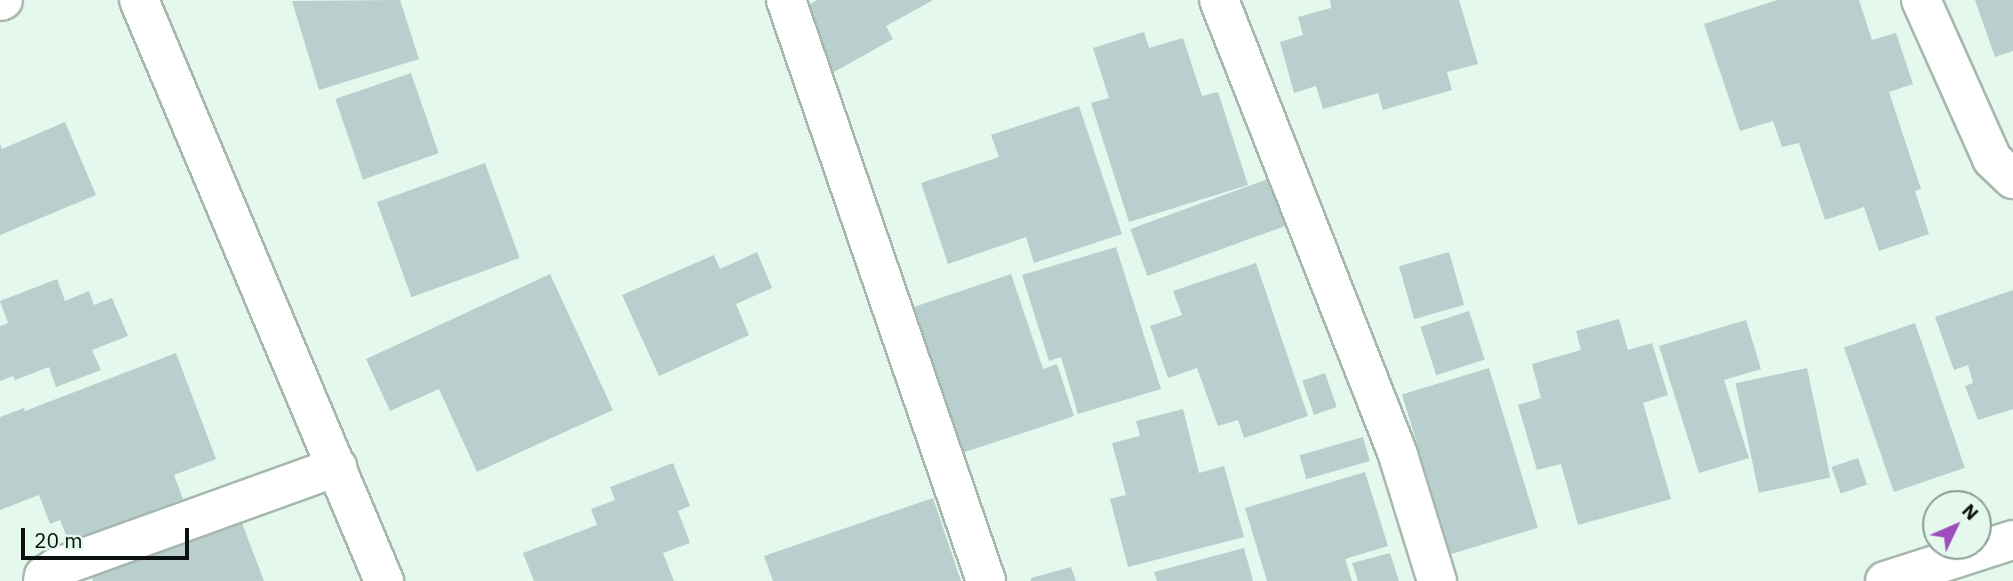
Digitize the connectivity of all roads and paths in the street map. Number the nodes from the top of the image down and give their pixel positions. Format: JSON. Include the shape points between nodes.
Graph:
{"nodes":[{"id":1,"x":139,"y":0,"type":"edge"},
{"id":2,"x":786,"y":0,"type":"edge"},
{"id":3,"x":1219,"y":0,"type":"edge"},
{"id":4,"x":1922,"y":0,"type":"edge"},
{"id":5,"x":2013,"y":179,"type":"edge"},
{"id":6,"x":337,"y":467,"type":"junction"},
{"id":7,"x":2013,"y":540,"type":"edge"},
{"id":8,"x":1931,"y":575,"type":"edge"},
{"id":9,"x":43,"y":581,"type":"edge"},
{"id":10,"x":384,"y":581,"type":"edge"},
{"id":11,"x":986,"y":581,"type":"edge"},
{"id":12,"x":1437,"y":581,"type":"edge"},
{"id":13,"x":1885,"y":581,"type":"edge"}],
"edges":[{"from":1,"to":6,"type":"street"},
{"from":2,"to":11,"type":"street"},
{"from":3,"to":12,"type":"street","via":[[1393,442]]},
{"from":4,"to":5,"type":"street","via":[[1992,159]]},
{"from":6,"to":9,"type":"street","via":[[56,568]]},
{"from":6,"to":10,"type":"street"},
{"from":7,"to":8,"type":"street"},
{"from":8,"to":13,"type":"street"}]}
